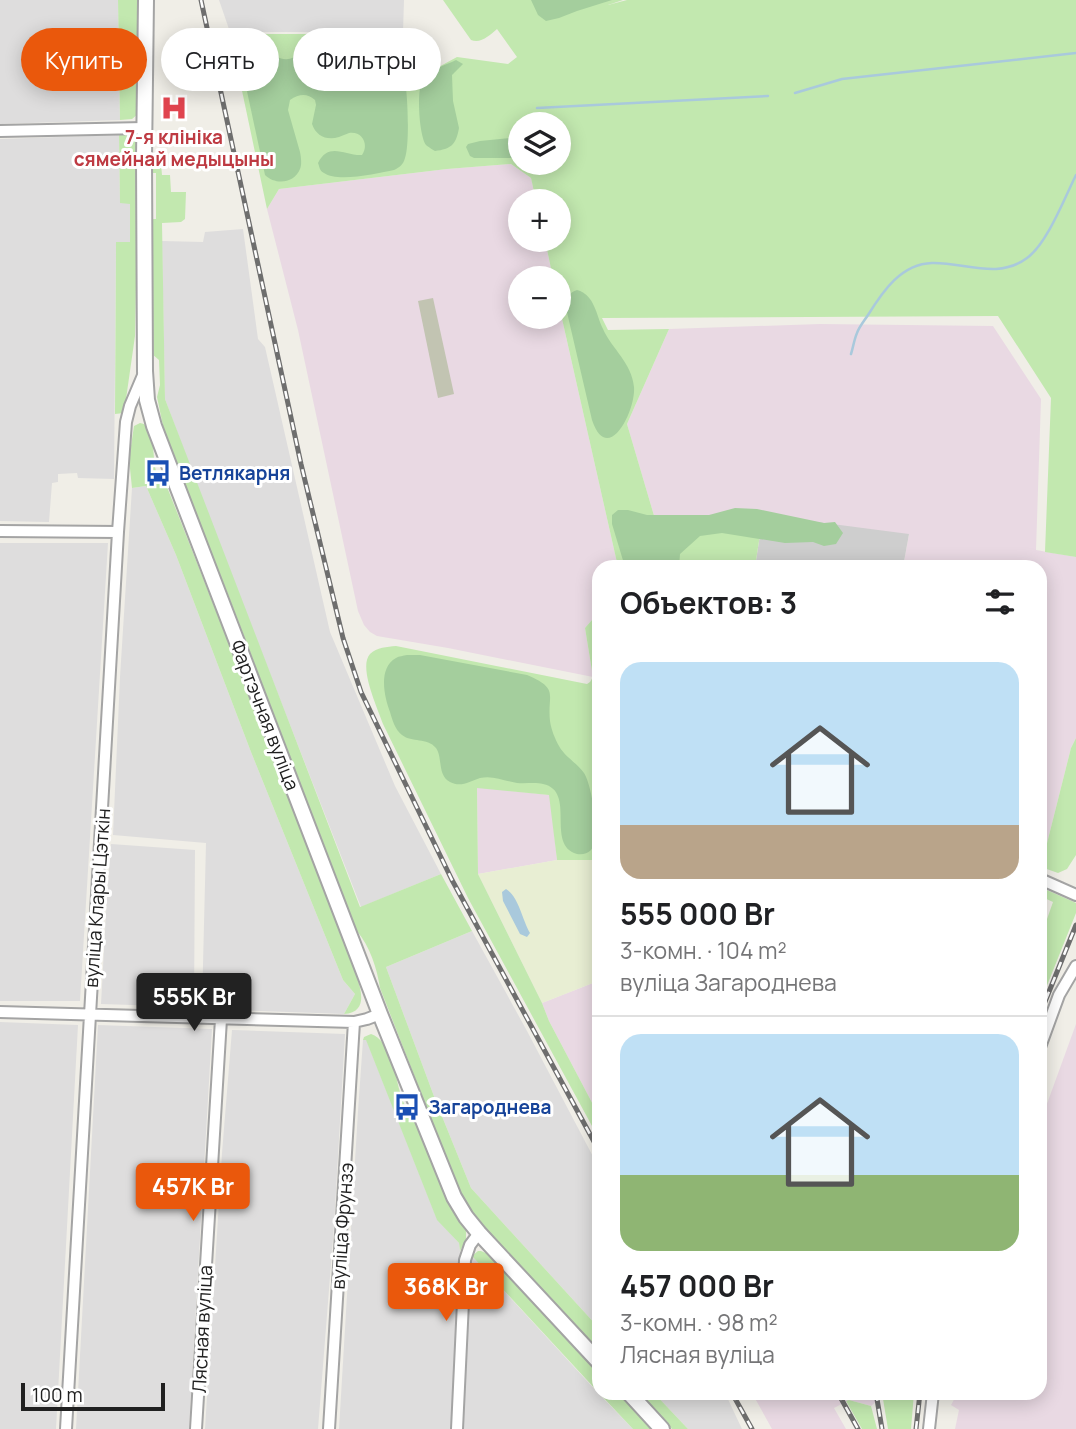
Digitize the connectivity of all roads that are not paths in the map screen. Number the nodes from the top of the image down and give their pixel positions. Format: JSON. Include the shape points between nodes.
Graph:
{"nodes":[{"id":1,"x":146,"y":0,"type":"edge"},
{"id":2,"x":144,"y":128,"type":"junction"},
{"id":3,"x":0,"y":131,"type":"edge"},
{"id":4,"x":145,"y":371,"type":"junction"},
{"id":5,"x":0,"y":531,"type":"edge"},
{"id":6,"x":118,"y":532,"type":"junction"},
{"id":7,"x":1047,"y":882,"type":"edge"},
{"id":8,"x":1076,"y":895,"type":"edge"},
{"id":9,"x":1076,"y":966,"type":"edge"},
{"id":10,"x":0,"y":1012,"type":"edge"},
{"id":11,"x":89,"y":1014,"type":"junction"},
{"id":12,"x":380,"y":1014,"type":"junction"},
{"id":13,"x":221,"y":1019,"type":"junction"},
{"id":14,"x":354,"y":1022,"type":"junction"},
{"id":15,"x":1047,"y":1028,"type":"edge"},
{"id":16,"x":479,"y":1233,"type":"junction"},
{"id":17,"x":592,"y":1355,"type":"edge"},
{"id":18,"x":635,"y":1400,"type":"edge"},
{"id":19,"x":932,"y":1400,"type":"edge"},
{"id":20,"x":66,"y":1429,"type":"edge"},
{"id":21,"x":196,"y":1429,"type":"edge"},
{"id":22,"x":329,"y":1429,"type":"edge"},
{"id":23,"x":457,"y":1429,"type":"edge"},
{"id":24,"x":662,"y":1429,"type":"edge"},
{"id":25,"x":929,"y":1429,"type":"edge"}],
"edges":[{"from":1,"to":2,"type":"street","name":"Фартэчная вуліца"},
{"from":2,"to":3,"type":"street"},
{"from":2,"to":4,"type":"street","name":"Фартэчная вуліца"},
{"from":4,"to":6,"type":"street","name":"вуліца Клары Цэткін","via":[[126,422]]},
{"from":4,"to":12,"type":"street","name":"Фартэчная вуліца","via":[[147,400],[164,455]]},
{"from":5,"to":6,"type":"street"},
{"from":6,"to":11,"type":"street","name":"вуліца Клары Цэткін"},
{"from":7,"to":8,"type":"street"},
{"from":9,"to":15,"type":"street"},
{"from":10,"to":11,"type":"street"},
{"from":11,"to":13,"type":"street"},
{"from":11,"to":20,"type":"street","name":"вуліца Клары Цэткін"},
{"from":12,"to":14,"type":"street"},
{"from":12,"to":16,"type":"street","name":"Фартэчная вуліца","via":[[454,1197]]},
{"from":13,"to":14,"type":"street"},
{"from":13,"to":21,"type":"street","name":"Лясная вуліца"},
{"from":14,"to":22,"type":"street","name":"вуліца Фрунзэ"},
{"from":16,"to":17,"type":"street","name":"Фартэчная вуліца"},
{"from":16,"to":23,"type":"street","via":[[465,1260]]},
{"from":18,"to":24,"type":"street"},
{"from":19,"to":25,"type":"street"}]}
